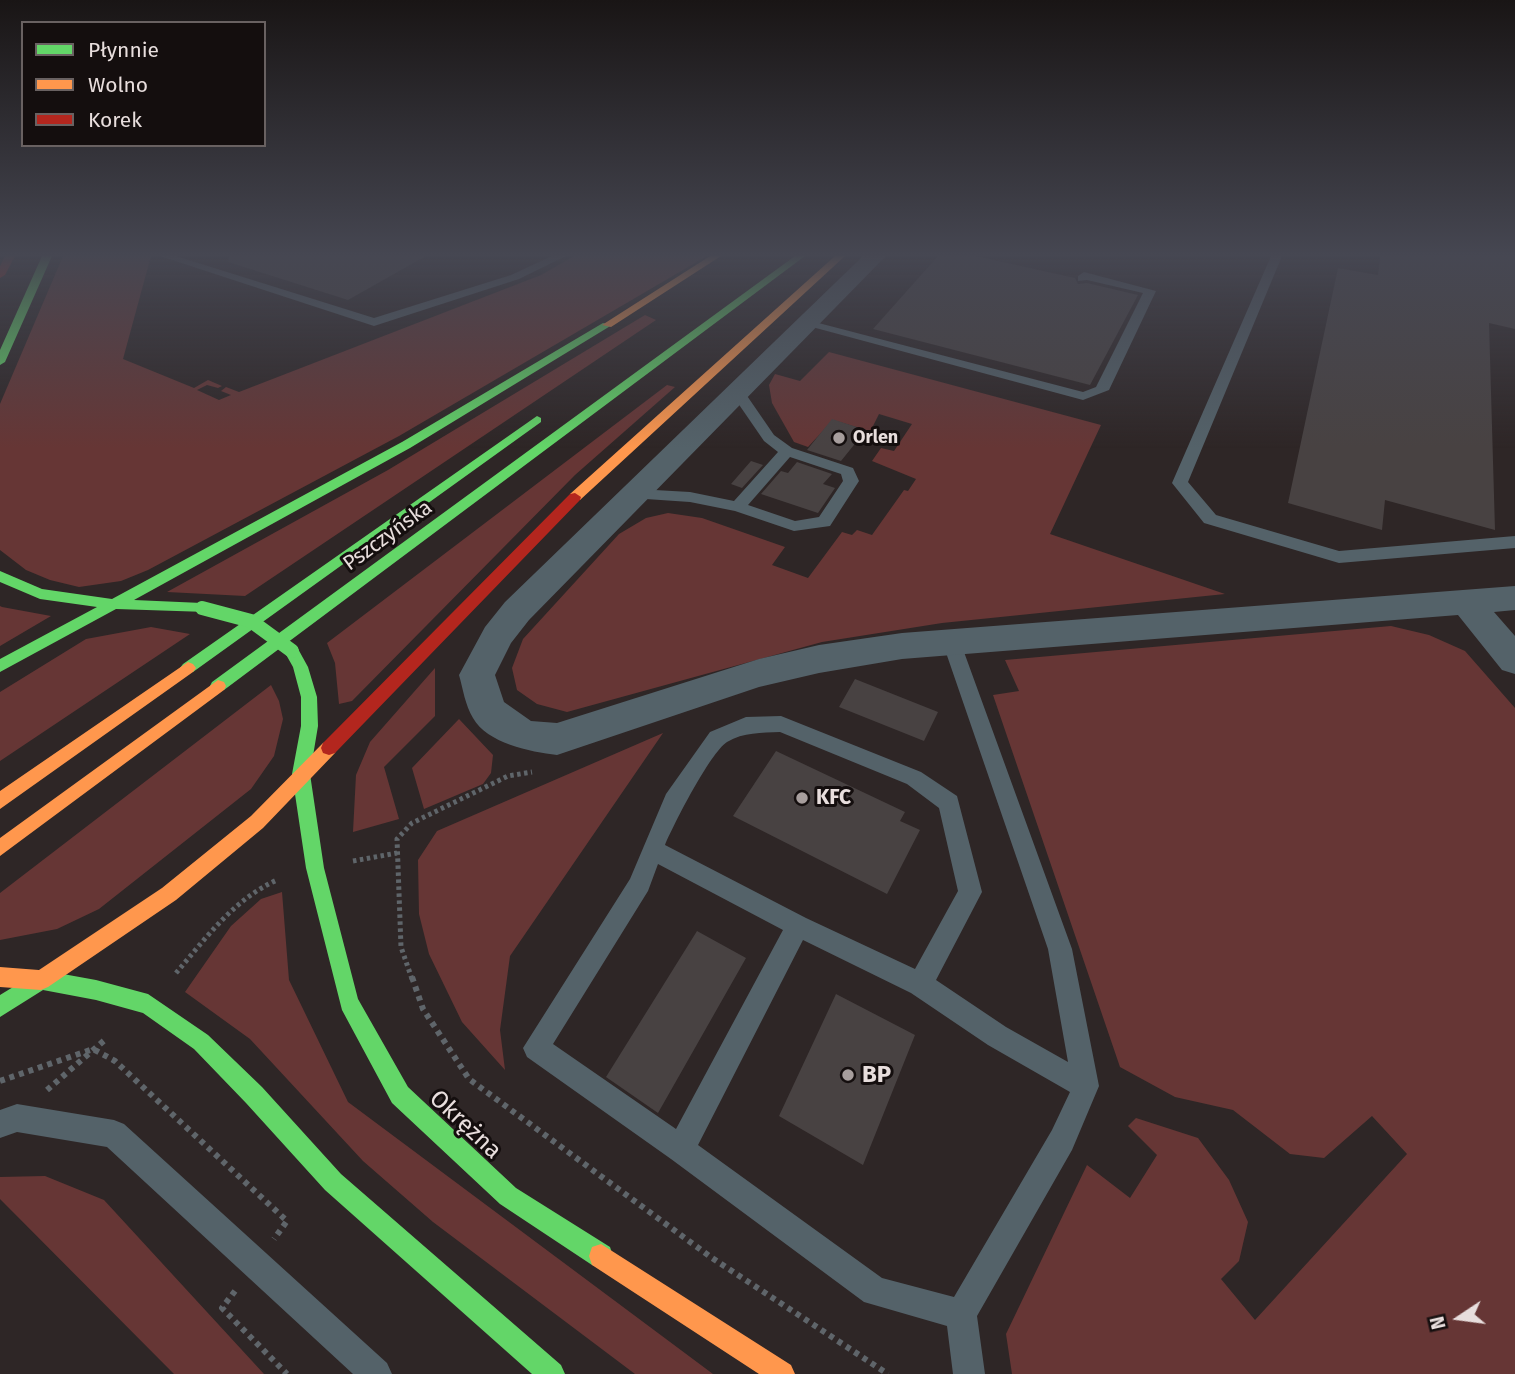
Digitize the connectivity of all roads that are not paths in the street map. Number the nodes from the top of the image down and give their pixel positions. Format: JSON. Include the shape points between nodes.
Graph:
{"nodes":[{"id":1,"x":19,"y":320,"type":"edge"},
{"id":2,"x":615,"y":320,"type":"edge"},
{"id":3,"x":713,"y":320,"type":"edge"},
{"id":4,"x":769,"y":320,"type":"edge"},
{"id":5,"x":811,"y":320,"type":"edge"},
{"id":6,"x":1136,"y":320,"type":"edge"},
{"id":7,"x":1249,"y":320,"type":"edge"},
{"id":8,"x":807,"y":324,"type":"junction"},
{"id":9,"x":0,"y":362,"type":"edge"},
{"id":10,"x":738,"y":393,"type":"junction"},
{"id":11,"x":552,"y":409,"type":"dead end"},
{"id":12,"x":787,"y":450,"type":"junction"},
{"id":13,"x":637,"y":494,"type":"junction"},
{"id":14,"x":738,"y":507,"type":"junction"},
{"id":15,"x":1515,"y":542,"type":"edge"},
{"id":16,"x":0,"y":576,"type":"edge"},
{"id":17,"x":1515,"y":598,"type":"edge"},
{"id":18,"x":1467,"y":602,"type":"junction"},
{"id":19,"x":114,"y":604,"type":"junction"},
{"id":20,"x":951,"y":641,"type":"junction"},
{"id":21,"x":1515,"y":660,"type":"edge"},
{"id":22,"x":0,"y":666,"type":"edge"},
{"id":23,"x":301,"y":774,"type":"junction"},
{"id":24,"x":0,"y":801,"type":"edge"},
{"id":25,"x":0,"y":848,"type":"edge"},
{"id":26,"x":652,"y":849,"type":"junction"},
{"id":27,"x":798,"y":926,"type":"junction"},
{"id":28,"x":0,"y":977,"type":"edge"},
{"id":29,"x":41,"y":980,"type":"junction"},
{"id":30,"x":920,"y":984,"type":"junction"},
{"id":31,"x":0,"y":1007,"type":"edge"},
{"id":32,"x":1086,"y":1086,"type":"junction"},
{"id":33,"x":9,"y":1121,"type":"edge"},
{"id":34,"x":681,"y":1149,"type":"junction"},
{"id":35,"x":961,"y":1314,"type":"junction"},
{"id":36,"x":376,"y":1374,"type":"edge"},
{"id":37,"x":552,"y":1374,"type":"edge"},
{"id":38,"x":782,"y":1374,"type":"edge"},
{"id":39,"x":969,"y":1374,"type":"edge"}],
"edges":[{"from":1,"to":9,"type":"main road"},
{"from":2,"to":19,"type":"main road","via":[[406,445]]},
{"from":3,"to":25,"type":"main road","name":"Pszczyńska"},
{"from":4,"to":23,"type":"main road","via":[[523,548]]},
{"from":5,"to":8,"type":"street"},
{"from":6,"to":8,"type":"lane","via":[[1102,390],[1083,396]]},
{"from":7,"to":15,"type":"lane","via":[[1180,483],[1210,519],[1339,557]]},
{"from":8,"to":10,"type":"street"},
{"from":10,"to":12,"type":"lane","via":[[769,438]]},
{"from":10,"to":13,"type":"street"},
{"from":11,"to":24,"type":"main road","name":"Pszczyńska"},
{"from":12,"to":14,"type":"lane"},
{"from":12,"to":14,"type":"lane","via":[[848,471],[851,481],[824,522],[794,526]]},
{"from":13,"to":14,"type":"lane","via":[[690,496]]},
{"from":13,"to":20,"type":"street","via":[[517,611],[484,658],[477,675],[488,711],[518,732],[557,738],[759,673],[819,659]]},
{"from":16,"to":19,"type":"main road","via":[[43,595]]},
{"from":17,"to":18,"type":"street"},
{"from":18,"to":20,"type":"street"},
{"from":18,"to":21,"type":"street"},
{"from":19,"to":22,"type":"main road"},
{"from":19,"to":23,"type":"main road","bridge":true,"via":[[238,614],[270,631],[306,671],[312,699]]},
{"from":20,"to":32,"type":"lane","via":[[1060,949]]},
{"from":23,"to":29,"type":"main road","via":[[257,822],[169,894]]},
{"from":23,"to":38,"type":"main road","name":"Okrężna","via":[[315,868],[349,1003],[400,1095],[508,1196]]},
{"from":26,"to":27,"type":"lane"},
{"from":26,"to":30,"type":"lane","via":[[674,802],[717,738],[746,725],[781,724],[914,778],[949,803],[970,892]]},
{"from":26,"to":34,"type":"lane","via":[[640,884],[536,1048]]},
{"from":27,"to":30,"type":"lane"},
{"from":27,"to":34,"type":"lane"},
{"from":28,"to":29,"type":"main road"},
{"from":29,"to":31,"type":"main road"},
{"from":29,"to":37,"type":"main road","via":[[148,1004],[201,1042],[333,1182]]},
{"from":30,"to":32,"type":"lane"},
{"from":32,"to":35,"type":"lane","via":[[1062,1140]]},
{"from":33,"to":36,"type":"lane","via":[[114,1134]]},
{"from":34,"to":35,"type":"lane","via":[[875,1292]]},
{"from":35,"to":39,"type":"lane"}]}
